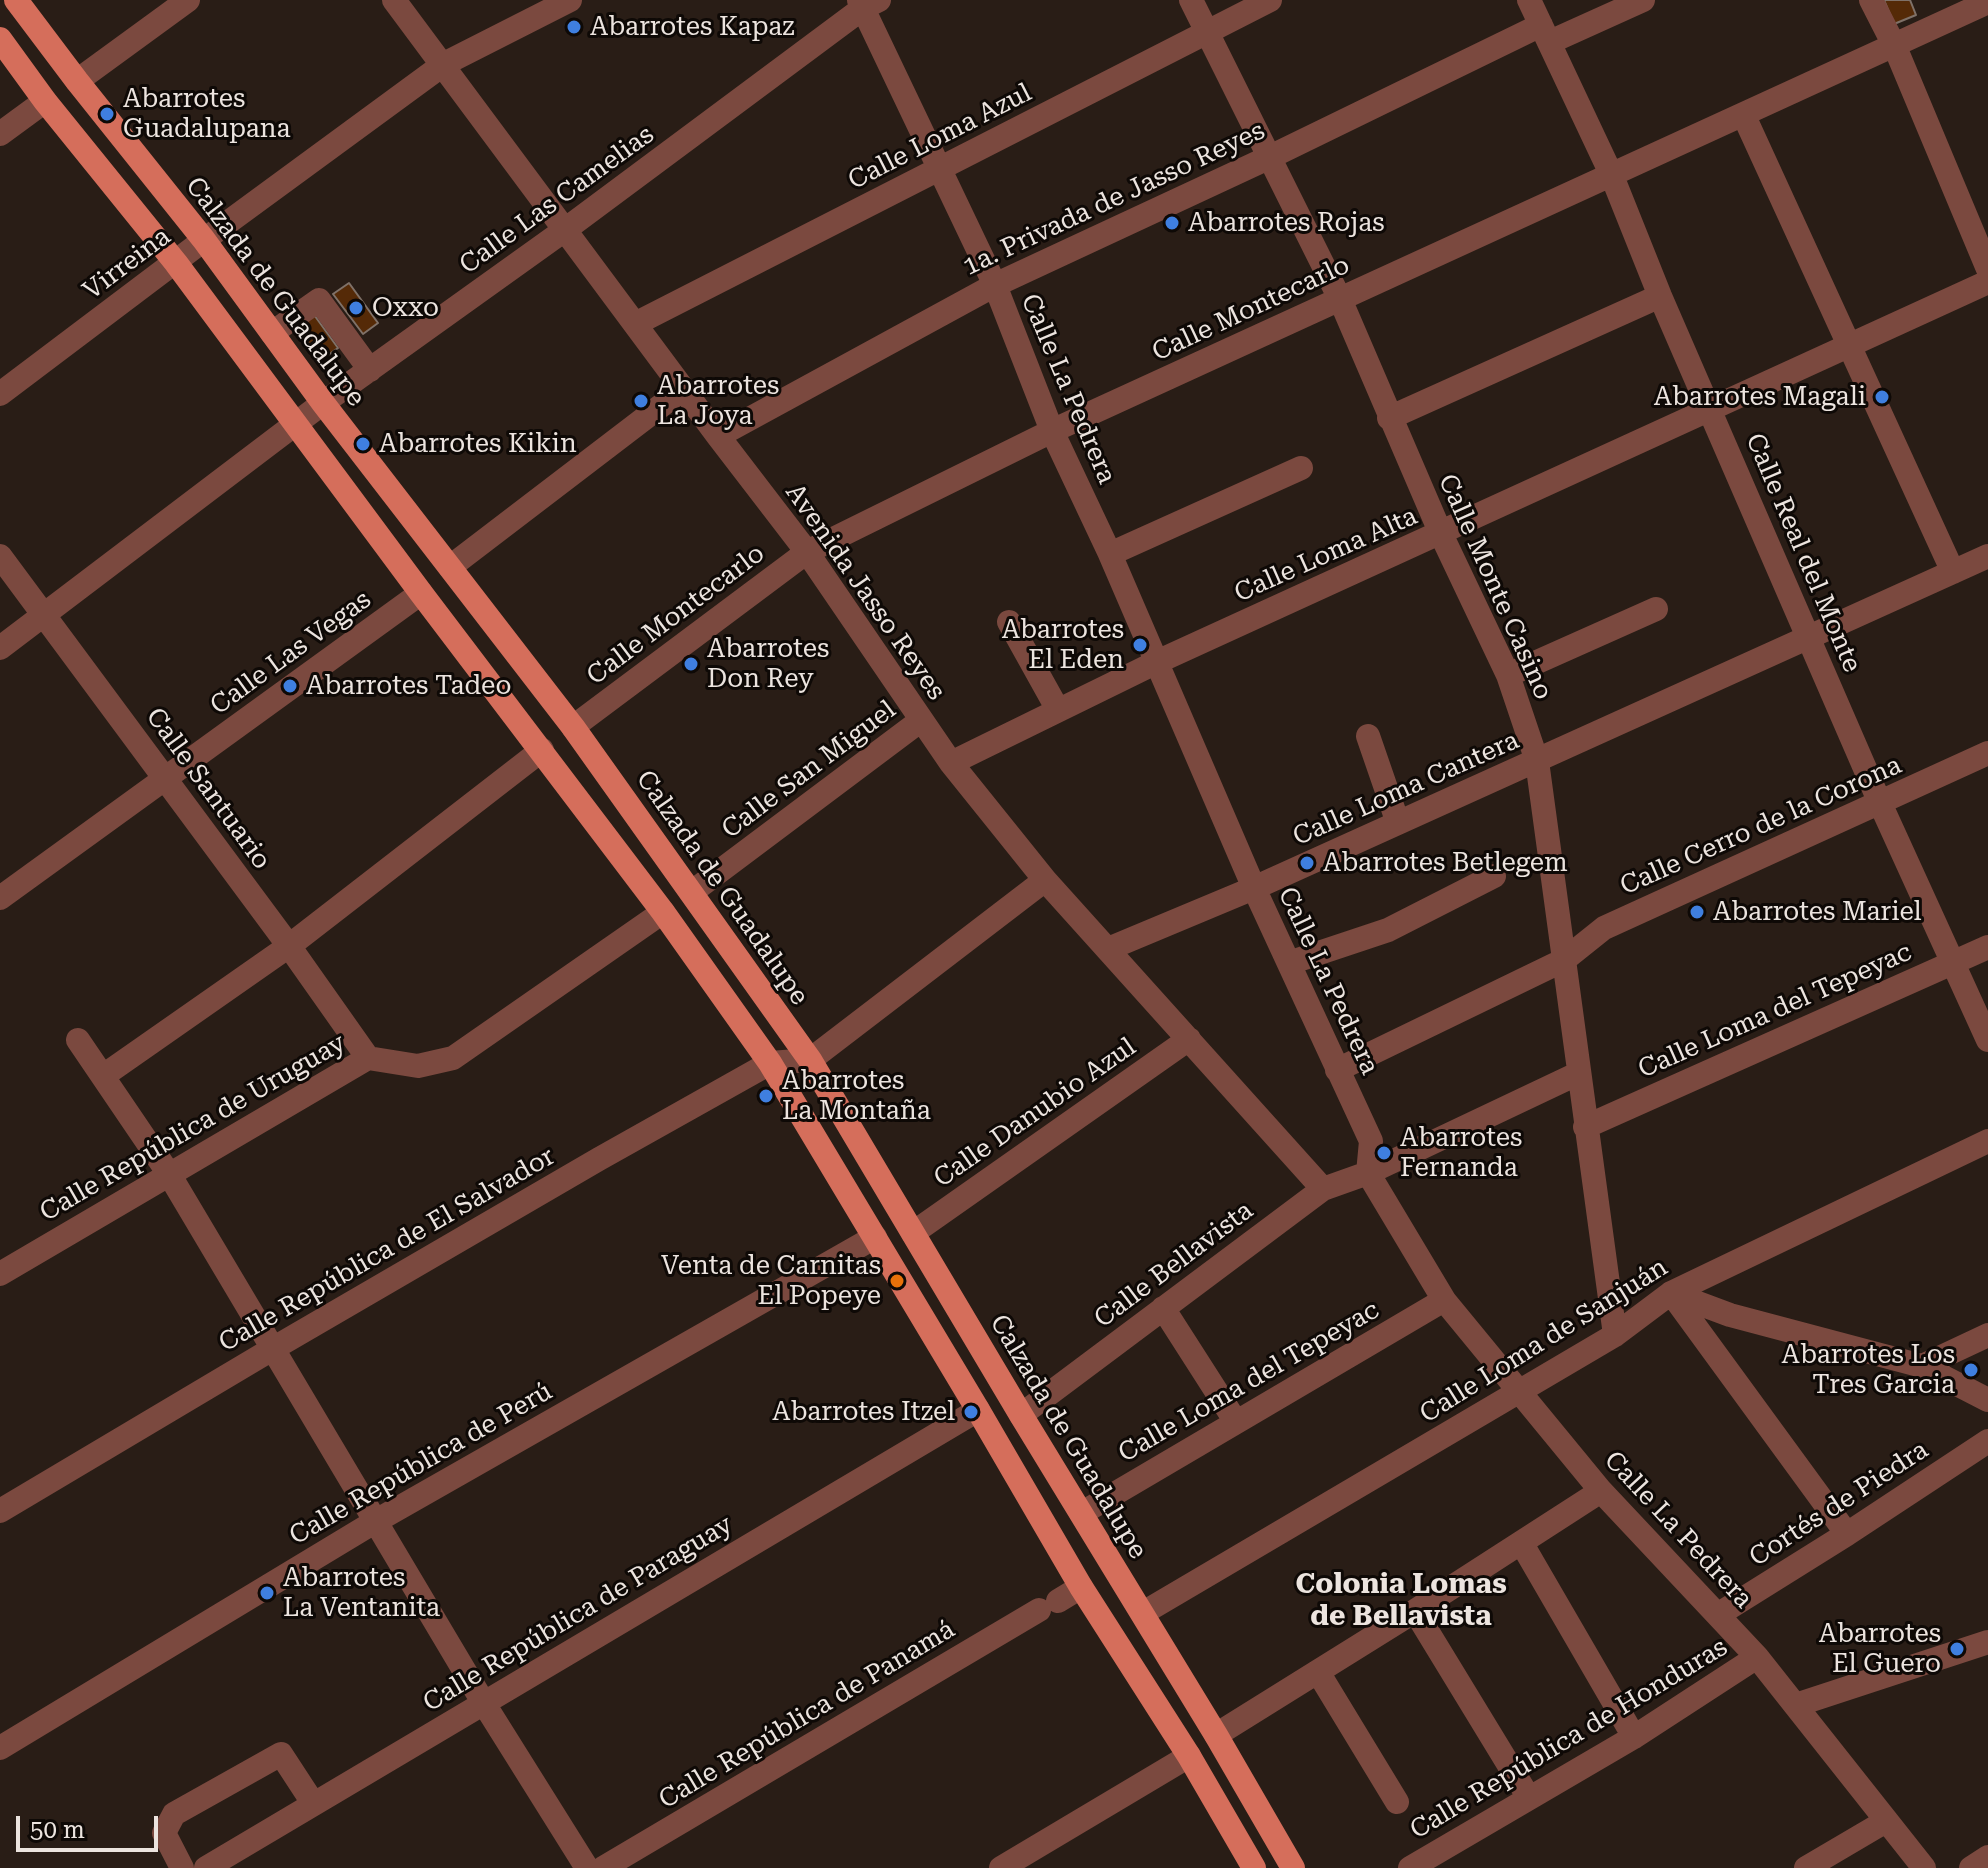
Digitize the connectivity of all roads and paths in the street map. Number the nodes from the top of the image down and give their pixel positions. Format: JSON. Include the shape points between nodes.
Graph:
{"nodes":[{"id":1,"x":16,"y":0,"type":"edge"},
{"id":2,"x":188,"y":0,"type":"edge"},
{"id":3,"x":394,"y":0,"type":"edge"},
{"id":4,"x":570,"y":0,"type":"edge"},
{"id":5,"x":1191,"y":0,"type":"edge"},
{"id":6,"x":1270,"y":0,"type":"edge"},
{"id":7,"x":1529,"y":0,"type":"edge"},
{"id":8,"x":1643,"y":0,"type":"edge"},
{"id":9,"x":1871,"y":0,"type":"edge"},
{"id":10,"x":1988,"y":2,"type":"edge"},
{"id":11,"x":867,"y":3,"type":"edge"},
{"id":12,"x":535,"y":8,"type":"edge"},
{"id":13,"x":1207,"y":31,"type":"junction"},
{"id":14,"x":1545,"y":34,"type":"junction"},
{"id":15,"x":0,"y":39,"type":"edge"},
{"id":16,"x":1895,"y":47,"type":"junction"},
{"id":17,"x":444,"y":64,"type":"junction"},
{"id":18,"x":77,"y":81,"type":"junction"},
{"id":19,"x":45,"y":101,"type":"junction"},
{"id":20,"x":1744,"y":116,"type":"junction"},
{"id":21,"x":0,"y":134,"type":"edge"},
{"id":22,"x":1270,"y":157,"type":"junction"},
{"id":23,"x":941,"y":168,"type":"junction"},
{"id":24,"x":1612,"y":176,"type":"junction"},
{"id":25,"x":566,"y":229,"type":"junction"},
{"id":26,"x":204,"y":240,"type":"junction"},
{"id":27,"x":176,"y":263,"type":"junction"},
{"id":28,"x":1988,"y":269,"type":"edge"},
{"id":29,"x":1988,"y":282,"type":"edge"},
{"id":30,"x":995,"y":285,"type":"junction"},
{"id":31,"x":1660,"y":296,"type":"junction"},
{"id":32,"x":1340,"y":299,"type":"junction"},
{"id":33,"x":635,"y":324,"type":"junction"},
{"id":34,"x":272,"y":333,"type":"junction"},
{"id":35,"x":1847,"y":345,"type":"junction"},
{"id":36,"x":370,"y":370,"type":"junction"},
{"id":37,"x":683,"y":389,"type":"junction"},
{"id":38,"x":0,"y":394,"type":"edge"},
{"id":39,"x":323,"y":403,"type":"junction"},
{"id":40,"x":1711,"y":408,"type":"junction"},
{"id":41,"x":1389,"y":418,"type":"junction"},
{"id":42,"x":296,"y":425,"type":"junction"},
{"id":43,"x":1052,"y":431,"type":"junction"},
{"id":44,"x":718,"y":436,"type":"junction"},
{"id":45,"x":1301,"y":468,"type":"dead end"},
{"id":46,"x":1441,"y":534,"type":"junction"},
{"id":47,"x":807,"y":552,"type":"junction"},
{"id":48,"x":1110,"y":554,"type":"junction"},
{"id":49,"x":0,"y":556,"type":"edge"},
{"id":50,"x":1988,"y":556,"type":"edge"},
{"id":51,"x":450,"y":567,"type":"junction"},
{"id":52,"x":1953,"y":572,"type":"junction"},
{"id":53,"x":421,"y":593,"type":"junction"},
{"id":54,"x":1656,"y":609,"type":"dead end"},
{"id":55,"x":44,"y":615,"type":"junction"},
{"id":56,"x":1009,"y":622,"type":"dead end"},
{"id":57,"x":1809,"y":639,"type":"junction"},
{"id":58,"x":0,"y":648,"type":"edge"},
{"id":59,"x":1157,"y":662,"type":"junction"},
{"id":60,"x":1508,"y":675,"type":"junction"},
{"id":61,"x":1058,"y":710,"type":"junction"},
{"id":62,"x":920,"y":721,"type":"junction"},
{"id":63,"x":573,"y":727,"type":"junction"},
{"id":64,"x":1368,"y":736,"type":"dead end"},
{"id":65,"x":542,"y":750,"type":"junction"},
{"id":66,"x":1988,"y":753,"type":"edge"},
{"id":67,"x":1537,"y":761,"type":"junction"},
{"id":68,"x":951,"y":763,"type":"junction"},
{"id":69,"x":165,"y":779,"type":"junction"},
{"id":70,"x":1880,"y":803,"type":"junction"},
{"id":71,"x":1398,"y":823,"type":"junction"},
{"id":72,"x":1494,"y":876,"type":"dead end"},
{"id":73,"x":1045,"y":880,"type":"junction"},
{"id":74,"x":1254,"y":888,"type":"junction"},
{"id":75,"x":692,"y":892,"type":"junction"},
{"id":76,"x":0,"y":898,"type":"edge"},
{"id":77,"x":663,"y":912,"type":"junction"},
{"id":78,"x":289,"y":946,"type":"junction"},
{"id":79,"x":1988,"y":947,"type":"edge"},
{"id":80,"x":1108,"y":949,"type":"junction"},
{"id":81,"x":1564,"y":960,"type":"junction"},
{"id":82,"x":1289,"y":963,"type":"junction"},
{"id":83,"x":1951,"y":963,"type":"junction"},
{"id":84,"x":1189,"y":1039,"type":"junction"},
{"id":85,"x":78,"y":1040,"type":"dead end"},
{"id":86,"x":1988,"y":1040,"type":"edge"},
{"id":87,"x":368,"y":1058,"type":"junction"},
{"id":88,"x":810,"y":1060,"type":"junction"},
{"id":89,"x":770,"y":1063,"type":"junction"},
{"id":90,"x":1337,"y":1070,"type":"junction"},
{"id":91,"x":1579,"y":1073,"type":"junction"},
{"id":92,"x":103,"y":1076,"type":"junction"},
{"id":93,"x":1585,"y":1127,"type":"junction"},
{"id":94,"x":1988,"y":1141,"type":"edge"},
{"id":95,"x":1368,"y":1173,"type":"junction"},
{"id":96,"x":169,"y":1174,"type":"junction"},
{"id":97,"x":1323,"y":1189,"type":"junction"},
{"id":98,"x":913,"y":1233,"type":"junction"},
{"id":99,"x":875,"y":1237,"type":"junction"},
{"id":100,"x":0,"y":1274,"type":"edge"},
{"id":101,"x":1671,"y":1293,"type":"junction"},
{"id":102,"x":1444,"y":1300,"type":"junction"},
{"id":103,"x":1163,"y":1308,"type":"junction"},
{"id":104,"x":1615,"y":1335,"type":"junction"},
{"id":105,"x":1988,"y":1335,"type":"edge"},
{"id":106,"x":274,"y":1348,"type":"junction"},
{"id":107,"x":1922,"y":1366,"type":"junction"},
{"id":108,"x":1520,"y":1392,"type":"junction"},
{"id":109,"x":1988,"y":1400,"type":"edge"},
{"id":110,"x":978,"y":1410,"type":"junction"},
{"id":111,"x":1021,"y":1415,"type":"junction"},
{"id":112,"x":1236,"y":1422,"type":"junction"},
{"id":113,"x":1988,"y":1441,"type":"edge"},
{"id":114,"x":1601,"y":1491,"type":"junction"},
{"id":115,"x":0,"y":1511,"type":"edge"},
{"id":116,"x":1082,"y":1513,"type":"junction"},
{"id":117,"x":376,"y":1521,"type":"junction"},
{"id":118,"x":1847,"y":1534,"type":"junction"},
{"id":119,"x":1522,"y":1544,"type":"junction"},
{"id":120,"x":1081,"y":1587,"type":"junction"},
{"id":121,"x":1415,"y":1611,"type":"junction"},
{"id":122,"x":1143,"y":1613,"type":"junction"},
{"id":123,"x":1719,"y":1614,"type":"junction"},
{"id":124,"x":1988,"y":1642,"type":"edge"},
{"id":125,"x":1757,"y":1657,"type":"junction"},
{"id":126,"x":1318,"y":1672,"type":"junction"},
{"id":127,"x":483,"y":1702,"type":"junction"},
{"id":128,"x":1796,"y":1705,"type":"junction"},
{"id":129,"x":1216,"y":1735,"type":"junction"},
{"id":130,"x":1634,"y":1737,"type":"junction"},
{"id":131,"x":0,"y":1748,"type":"edge"},
{"id":132,"x":1189,"y":1756,"type":"junction"},
{"id":133,"x":1529,"y":1798,"type":"junction"},
{"id":134,"x":1397,"y":1802,"type":"dead end"},
{"id":135,"x":313,"y":1803,"type":"junction"},
{"id":136,"x":1886,"y":1821,"type":"junction"},
{"id":137,"x":1988,"y":1857,"type":"edge"},
{"id":138,"x":182,"y":1868,"type":"edge"},
{"id":139,"x":206,"y":1868,"type":"edge"},
{"id":140,"x":587,"y":1868,"type":"edge"},
{"id":141,"x":603,"y":1868,"type":"edge"},
{"id":142,"x":1001,"y":1868,"type":"edge"},
{"id":143,"x":1254,"y":1868,"type":"edge"},
{"id":144,"x":1293,"y":1868,"type":"edge"},
{"id":145,"x":1410,"y":1868,"type":"edge"},
{"id":146,"x":1806,"y":1868,"type":"edge"},
{"id":147,"x":1924,"y":1868,"type":"edge"},
{"id":148,"x":1971,"y":1868,"type":"edge"}],
"edges":[{"from":1,"to":18,"type":"main road","name":"Calzada de Guadalupe"},
{"from":2,"to":18,"type":"street"},
{"from":3,"to":17,"type":"street","name":"Avenida Jasso Reyes"},
{"from":4,"to":12,"type":"street","name":"Virreina"},
{"from":5,"to":13,"type":"street","name":"Calle Monte Casino"},
{"from":6,"to":13,"type":"street","name":"Calle Loma Azul"},
{"from":7,"to":14,"type":"street","name":"Calle Real del Monte"},
{"from":8,"to":14,"type":"street","name":"1a. Privada de Jasso Reyes"},
{"from":9,"to":16,"type":"street"},
{"from":10,"to":16,"type":"street","name":"Calle Montecarlo"},
{"from":11,"to":23,"type":"street","name":"Calle La Pedrera"},
{"from":11,"to":25,"type":"street","name":"Calle Las Camelias"},
{"from":12,"to":17,"type":"street","name":"Virreina"},
{"from":13,"to":22,"type":"street","name":"Calle Monte Casino"},
{"from":13,"to":23,"type":"street","name":"Calle Loma Azul"},
{"from":14,"to":22,"type":"street","name":"1a. Privada de Jasso Reyes"},
{"from":14,"to":24,"type":"street","name":"Calle Real del Monte"},
{"from":15,"to":19,"type":"main road"},
{"from":16,"to":20,"type":"street","name":"Calle Montecarlo"},
{"from":16,"to":28,"type":"street"},
{"from":17,"to":25,"type":"street","name":"Avenida Jasso Reyes"},
{"from":17,"to":26,"type":"street","name":"Virreina"},
{"from":18,"to":26,"type":"main road","name":"Calzada de Guadalupe"},
{"from":19,"to":21,"type":"street"},
{"from":19,"to":27,"type":"main road"},
{"from":20,"to":24,"type":"street","name":"Calle Montecarlo"},
{"from":20,"to":35,"type":"street"},
{"from":22,"to":30,"type":"street","name":"1a. Privada de Jasso Reyes"},
{"from":22,"to":32,"type":"street","name":"Calle Monte Casino"},
{"from":23,"to":30,"type":"street","name":"Calle La Pedrera"},
{"from":23,"to":33,"type":"street","name":"Calle Loma Azul"},
{"from":24,"to":31,"type":"street","name":"Calle Real del Monte"},
{"from":24,"to":32,"type":"street","name":"Calle Montecarlo"},
{"from":25,"to":33,"type":"street","name":"Avenida Jasso Reyes"},
{"from":25,"to":36,"type":"street","name":"Calle Las Camelias"},
{"from":26,"to":27,"type":"street","name":"Virreina"},
{"from":26,"to":34,"type":"main road","name":"Calzada de Guadalupe"},
{"from":27,"to":38,"type":"street","name":"Virreina"},
{"from":27,"to":42,"type":"main road"},
{"from":29,"to":35,"type":"street","name":"Calle Loma Alta"},
{"from":30,"to":43,"type":"street","name":"Calle La Pedrera"},
{"from":30,"to":44,"type":"street","name":"1a. Privada de Jasso Reyes"},
{"from":31,"to":40,"type":"street","name":"Calle Real del Monte"},
{"from":31,"to":41,"type":"street"},
{"from":32,"to":41,"type":"street","name":"Calle Monte Casino"},
{"from":32,"to":43,"type":"street","name":"Calle Montecarlo"},
{"from":33,"to":37,"type":"street","name":"Avenida Jasso Reyes"},
{"from":34,"to":36,"type":"street","via":[[319,300]]},
{"from":34,"to":39,"type":"main road","name":"Calzada de Guadalupe"},
{"from":35,"to":40,"type":"street","name":"Calle Loma Alta"},
{"from":35,"to":52,"type":"street"},
{"from":36,"to":39,"type":"street","name":"Calle Las Camelias"},
{"from":37,"to":44,"type":"street","name":"Avenida Jasso Reyes"},
{"from":37,"to":51,"type":"street"},
{"from":39,"to":42,"type":"street","name":"Calle Las Camelias"},
{"from":39,"to":51,"type":"main road","name":"Calzada de Guadalupe"},
{"from":40,"to":46,"type":"street","name":"Calle Loma Alta"},
{"from":40,"to":57,"type":"street","name":"Calle Real del Monte"},
{"from":41,"to":46,"type":"street","name":"Calle Monte Casino"},
{"from":42,"to":53,"type":"main road"},
{"from":42,"to":55,"type":"street","name":"Calle Las Camelias"},
{"from":43,"to":47,"type":"street","name":"Calle Montecarlo"},
{"from":43,"to":48,"type":"street","name":"Calle La Pedrera"},
{"from":44,"to":47,"type":"street","name":"Avenida Jasso Reyes"},
{"from":45,"to":48,"type":"street"},
{"from":46,"to":59,"type":"street","name":"Calle Loma Alta"},
{"from":46,"to":60,"type":"street","name":"Calle Monte Casino"},
{"from":47,"to":62,"type":"street","name":"Avenida Jasso Reyes"},
{"from":47,"to":63,"type":"street","name":"Calle Montecarlo"},
{"from":48,"to":59,"type":"street","name":"Calle La Pedrera"},
{"from":49,"to":55,"type":"street","name":"Calle Santuario"},
{"from":50,"to":52,"type":"street","name":"Calle Loma Cantera"},
{"from":51,"to":63,"type":"main road","name":"Calzada de Guadalupe"},
{"from":52,"to":57,"type":"street","name":"Calle Loma Cantera"},
{"from":53,"to":65,"type":"main road"},
{"from":53,"to":69,"type":"street","name":"Calle Las Vegas"},
{"from":54,"to":60,"type":"street"},
{"from":55,"to":58,"type":"street","name":"Calle Las Camelias"},
{"from":55,"to":69,"type":"street","name":"Calle Santuario"},
{"from":56,"to":61,"type":"street"},
{"from":57,"to":67,"type":"street","name":"Calle Loma Cantera"},
{"from":57,"to":70,"type":"street","name":"Calle Real del Monte"},
{"from":59,"to":61,"type":"street","name":"Calle Loma Alta"},
{"from":59,"to":74,"type":"street","name":"Calle La Pedrera"},
{"from":60,"to":67,"type":"street","name":"Calle Monte Casino"},
{"from":61,"to":68,"type":"street","name":"Calle Loma Alta"},
{"from":62,"to":68,"type":"street","name":"Avenida Jasso Reyes"},
{"from":62,"to":75,"type":"street","name":"Calle San Miguel"},
{"from":63,"to":75,"type":"main road","name":"Calzada de Guadalupe"},
{"from":64,"to":71,"type":"street"},
{"from":65,"to":77,"type":"main road"},
{"from":65,"to":78,"type":"street"},
{"from":66,"to":70,"type":"street","name":"Calle Cerro de la Corona"},
{"from":67,"to":71,"type":"street","name":"Calle Loma Cantera"},
{"from":67,"to":81,"type":"street","name":"Calle Monte Casino"},
{"from":68,"to":73,"type":"street","name":"Avenida Jasso Reyes"},
{"from":69,"to":76,"type":"street","name":"Calle Las Vegas"},
{"from":69,"to":78,"type":"street","name":"Calle Santuario"},
{"from":70,"to":81,"type":"street","name":"Calle Cerro de la Corona","via":[[1604,928]]},
{"from":70,"to":83,"type":"street","name":"Calle Real del Monte"},
{"from":71,"to":74,"type":"street","name":"Calle Loma Cantera"},
{"from":72,"to":82,"type":"street","via":[[1388,930]]},
{"from":73,"to":80,"type":"street","name":"Avenida Jasso Reyes"},
{"from":73,"to":88,"type":"street"},
{"from":74,"to":80,"type":"street","name":"Calle Loma Cantera"},
{"from":74,"to":82,"type":"street","name":"Calle La Pedrera"},
{"from":75,"to":88,"type":"main road","name":"Calzada de Guadalupe"},
{"from":77,"to":87,"type":"street","name":"Calle República de Uruguay","via":[[453,1058],[418,1066]]},
{"from":77,"to":89,"type":"main road"},
{"from":78,"to":87,"type":"street","name":"Calle Santuario"},
{"from":78,"to":92,"type":"street"},
{"from":79,"to":83,"type":"street","name":"Calle Loma del Tepeyac"},
{"from":80,"to":84,"type":"street","name":"Avenida Jasso Reyes"},
{"from":81,"to":90,"type":"street","name":"Calle Cerro de la Corona"},
{"from":81,"to":91,"type":"street","name":"Calle Monte Casino"},
{"from":82,"to":90,"type":"street","name":"Calle La Pedrera"},
{"from":83,"to":86,"type":"street","name":"Calle Real del Monte"},
{"from":83,"to":93,"type":"street","name":"Calle Loma del Tepeyac"},
{"from":84,"to":97,"type":"street","name":"Avenida Jasso Reyes"},
{"from":84,"to":98,"type":"street","name":"Calle Danubio Azul"},
{"from":85,"to":92,"type":"street"},
{"from":87,"to":96,"type":"street","name":"Calle República de Uruguay"},
{"from":88,"to":89,"type":"street","name":"Calle República de El Salvador"},
{"from":88,"to":98,"type":"main road","name":"Calzada de Guadalupe"},
{"from":89,"to":99,"type":"main road"},
{"from":89,"to":106,"type":"street","name":"Calle República de El Salvador"},
{"from":90,"to":95,"type":"street","name":"Calle La Pedrera","via":[[1371,1141]]},
{"from":91,"to":93,"type":"street","name":"Calle Monte Casino"},
{"from":91,"to":95,"type":"street"},
{"from":92,"to":96,"type":"street"},
{"from":93,"to":104,"type":"street","name":"Calle Monte Casino"},
{"from":94,"to":101,"type":"street","name":"Calle Loma de Sanjuán"},
{"from":95,"to":97,"type":"street","name":"Calle Bellavista"},
{"from":95,"to":102,"type":"street","name":"Calle La Pedrera"},
{"from":96,"to":100,"type":"street","name":"Calle República de Uruguay"},
{"from":96,"to":106,"type":"street"},
{"from":97,"to":103,"type":"street","name":"Calle Bellavista"},
{"from":98,"to":111,"type":"main road","name":"Calzada de Guadalupe"},
{"from":99,"to":110,"type":"main road"},
{"from":99,"to":117,"type":"street","name":"Calle República de Perú"},
{"from":101,"to":104,"type":"street","name":"Calle Loma de Sanjuán"},
{"from":101,"to":107,"type":"street","via":[[1730,1315]]},
{"from":101,"to":118,"type":"street"},
{"from":102,"to":108,"type":"street","name":"Calle La Pedrera"},
{"from":102,"to":112,"type":"street","name":"Calle Loma del Tepeyac"},
{"from":103,"to":111,"type":"street","name":"Calle Bellavista"},
{"from":103,"to":112,"type":"street"},
{"from":104,"to":108,"type":"street","name":"Calle Loma de Sanjuán"},
{"from":105,"to":107,"type":"street"},
{"from":106,"to":115,"type":"street","name":"Calle República de El Salvador"},
{"from":106,"to":117,"type":"street"},
{"from":107,"to":109,"type":"street"},
{"from":108,"to":114,"type":"street","name":"Calle La Pedrera"},
{"from":108,"to":122,"type":"street","name":"Calle Loma de Sanjuán"},
{"from":110,"to":120,"type":"main road"},
{"from":110,"to":127,"type":"street","name":"Calle República de Paraguay"},
{"from":111,"to":116,"type":"main road","name":"Calzada de Guadalupe"},
{"from":112,"to":116,"type":"street","name":"Calle Loma del Tepeyac"},
{"from":113,"to":118,"type":"street","name":"Cortés de Piedra"},
{"from":114,"to":119,"type":"street"},
{"from":114,"to":123,"type":"street","name":"Calle La Pedrera"},
{"from":116,"to":122,"type":"main road","name":"Calzada de Guadalupe"},
{"from":117,"to":127,"type":"street"},
{"from":117,"to":131,"type":"street","name":"Calle República de Perú"},
{"from":118,"to":123,"type":"street","name":"Cortés de Piedra"},
{"from":119,"to":121,"type":"street"},
{"from":119,"to":130,"type":"street"},
{"from":120,"to":132,"type":"main road"},
{"from":120,"to":141,"type":"street","name":"Calle República de Panamá"},
{"from":121,"to":126,"type":"street"},
{"from":121,"to":133,"type":"street"},
{"from":122,"to":129,"type":"main road","name":"Calzada de Guadalupe"},
{"from":123,"to":125,"type":"street","name":"Calle La Pedrera"},
{"from":124,"to":128,"type":"street"},
{"from":125,"to":128,"type":"street","name":"Calle La Pedrera"},
{"from":125,"to":130,"type":"street","name":"Calle República de Honduras"},
{"from":126,"to":129,"type":"street"},
{"from":126,"to":134,"type":"street"},
{"from":127,"to":135,"type":"street","name":"Calle República de Paraguay"},
{"from":127,"to":140,"type":"street"},
{"from":128,"to":136,"type":"street","name":"Calle La Pedrera"},
{"from":129,"to":144,"type":"main road","name":"Calzada de Guadalupe"},
{"from":130,"to":133,"type":"street","name":"Calle República de Honduras"},
{"from":132,"to":142,"type":"street"},
{"from":132,"to":143,"type":"main road"},
{"from":133,"to":145,"type":"street","name":"Calle República de Honduras"},
{"from":135,"to":138,"type":"street","via":[[281,1754],[174,1814],[164,1833]]},
{"from":135,"to":139,"type":"street","name":"Calle República de Paraguay"},
{"from":136,"to":146,"type":"street"},
{"from":136,"to":147,"type":"street","name":"Calle La Pedrera"},
{"from":137,"to":148,"type":"street"}]}
